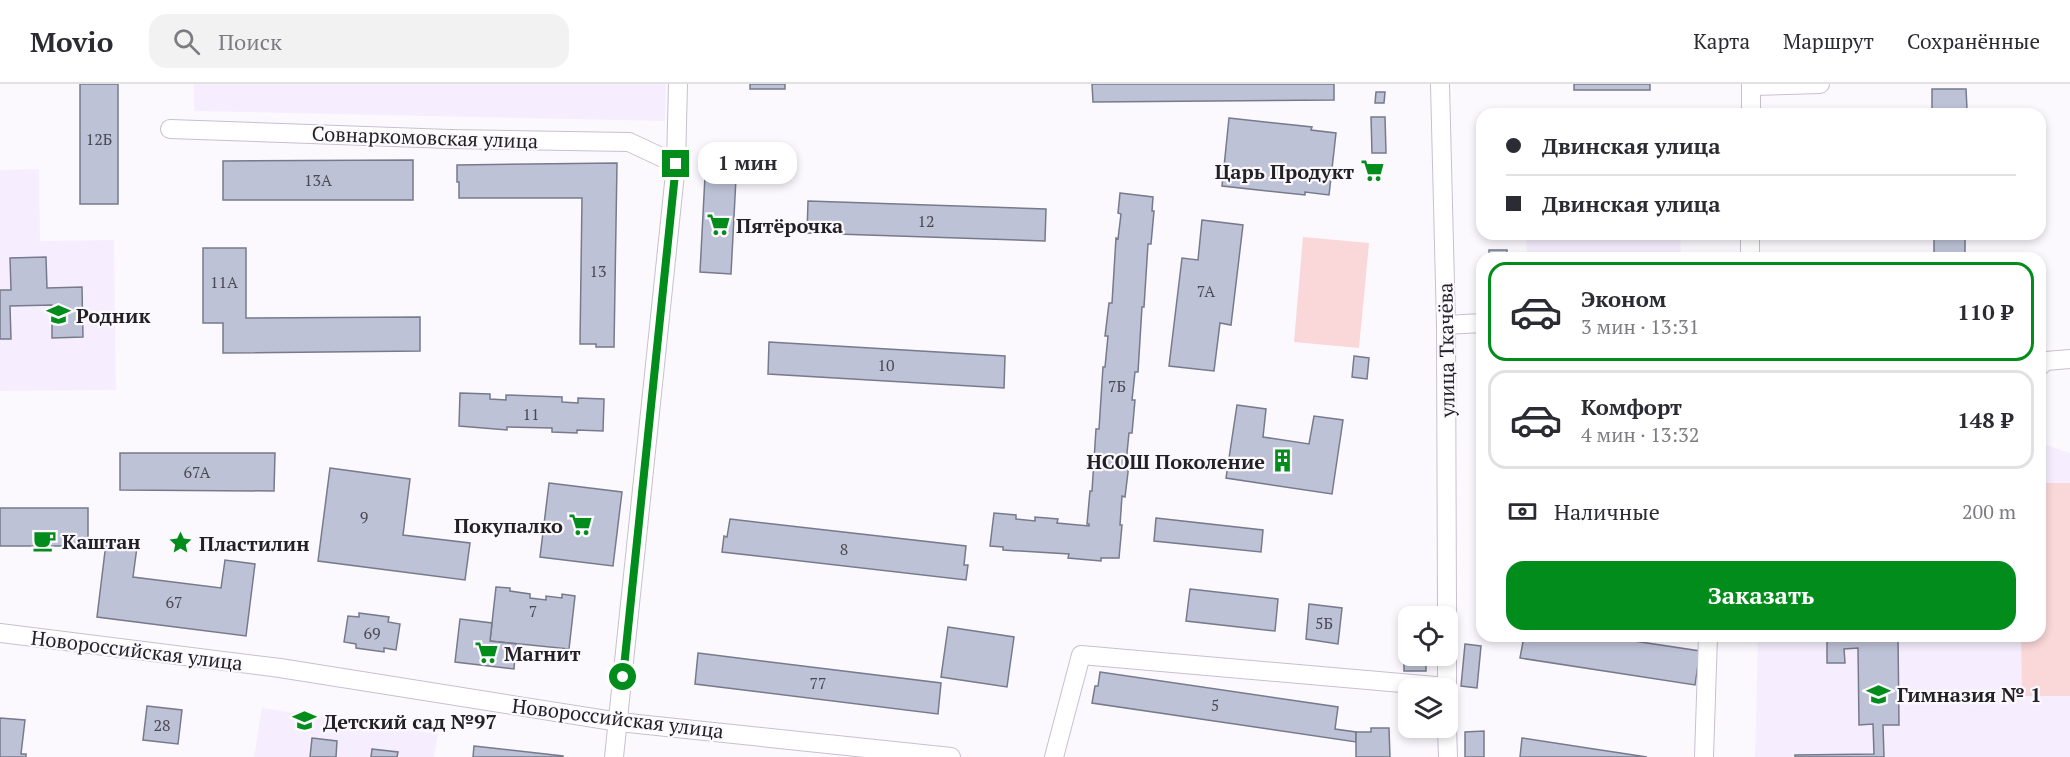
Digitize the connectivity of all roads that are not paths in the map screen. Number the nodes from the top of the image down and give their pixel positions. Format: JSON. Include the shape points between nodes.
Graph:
{"nodes":[{"id":1,"x":678,"y":84,"type":"edge"},
{"id":2,"x":1440,"y":84,"type":"edge"},
{"id":3,"x":1821,"y":84,"type":"edge"},
{"id":4,"x":1751,"y":85,"type":"edge"},
{"id":5,"x":1751,"y":108,"type":"edge"},
{"id":6,"x":170,"y":129,"type":"dead end"},
{"id":7,"x":676,"y":164,"type":"junction"},
{"id":8,"x":1446,"y":324,"type":"junction"},
{"id":9,"x":1476,"y":324,"type":"edge"},
{"id":10,"x":2070,"y":359,"type":"edge"},
{"id":11,"x":2046,"y":361,"type":"edge"},
{"id":12,"x":1447,"y":606,"type":"edge"},
{"id":13,"x":0,"y":633,"type":"edge"},
{"id":14,"x":1708,"y":642,"type":"edge"},
{"id":15,"x":1398,"y":684,"type":"edge"},
{"id":16,"x":619,"y":722,"type":"junction"},
{"id":17,"x":1447,"y":738,"type":"edge"},
{"id":18,"x":614,"y":757,"type":"edge"},
{"id":19,"x":951,"y":757,"type":"edge"},
{"id":20,"x":1054,"y":757,"type":"edge"},
{"id":21,"x":1448,"y":757,"type":"edge"},
{"id":22,"x":1704,"y":757,"type":"edge"}],
"edges":[{"from":1,"to":7,"type":"street"},
{"from":2,"to":8,"type":"street","name":"улица Ткачёва"},
{"from":3,"to":4,"type":"street"},
{"from":4,"to":5,"type":"street"},
{"from":6,"to":7,"type":"street","name":"Совнаркомовская улица","via":[[629,142]]},
{"from":7,"to":16,"type":"street"},
{"from":8,"to":9,"type":"street"},
{"from":8,"to":12,"type":"street","name":"улица Ткачёва"},
{"from":10,"to":11,"type":"street"},
{"from":13,"to":16,"type":"street","name":"Новороссийская улица","via":[[280,668]]},
{"from":14,"to":22,"type":"street"},
{"from":15,"to":20,"type":"street","via":[[1081,655]]},
{"from":16,"to":18,"type":"street"},
{"from":16,"to":19,"type":"street","name":"Новороссийская улица"},
{"from":17,"to":21,"type":"street"}]}
